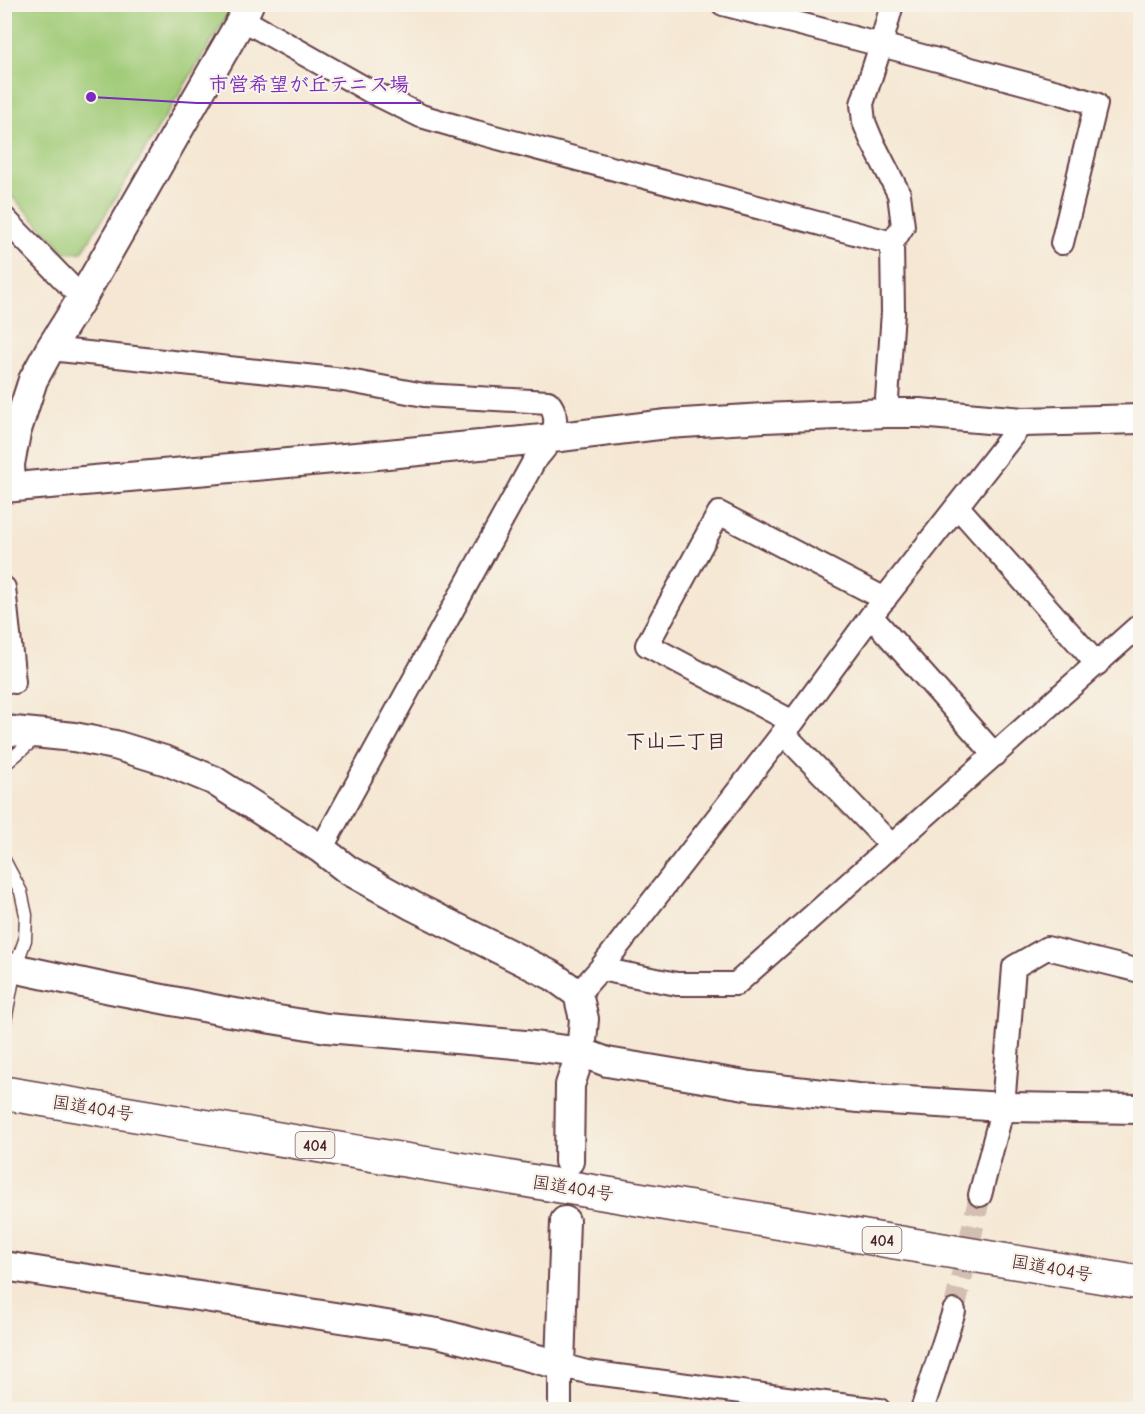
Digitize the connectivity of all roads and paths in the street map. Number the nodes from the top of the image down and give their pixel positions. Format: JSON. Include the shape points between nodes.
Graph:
{"nodes":[{"id":1,"x":723,"y":4,"type":"edge"},
{"id":2,"x":892,"y":4,"type":"edge"},
{"id":3,"x":246,"y":12,"type":"edge"},
{"id":4,"x":881,"y":45,"type":"junction"},
{"id":5,"x":4,"y":218,"type":"edge"},
{"id":6,"x":892,"y":243,"type":"junction"},
{"id":7,"x":1062,"y":243,"type":"dead end"},
{"id":8,"x":81,"y":298,"type":"junction"},
{"id":9,"x":50,"y":348,"type":"junction"},
{"id":10,"x":886,"y":412,"type":"junction"},
{"id":11,"x":1140,"y":419,"type":"edge"},
{"id":12,"x":1023,"y":422,"type":"junction"},
{"id":13,"x":552,"y":438,"type":"junction"},
{"id":14,"x":8,"y":488,"type":"edge"},
{"id":15,"x":957,"y":506,"type":"junction"},
{"id":16,"x":4,"y":588,"type":"edge"},
{"id":17,"x":878,"y":608,"type":"junction"},
{"id":18,"x":1140,"y":625,"type":"edge"},
{"id":19,"x":1097,"y":664,"type":"junction"},
{"id":20,"x":14,"y":682,"type":"dead end"},
{"id":21,"x":788,"y":727,"type":"junction"},
{"id":22,"x":4,"y":730,"type":"edge"},
{"id":23,"x":41,"y":733,"type":"junction"},
{"id":24,"x":995,"y":755,"type":"junction"},
{"id":25,"x":4,"y":765,"type":"edge"},
{"id":26,"x":892,"y":846,"type":"junction"},
{"id":27,"x":321,"y":849,"type":"junction"},
{"id":28,"x":4,"y":860,"type":"edge"},
{"id":29,"x":10,"y":967,"type":"edge"},
{"id":30,"x":600,"y":969,"type":"junction"},
{"id":31,"x":1140,"y":971,"type":"edge"},
{"id":32,"x":578,"y":994,"type":"junction"},
{"id":33,"x":4,"y":1026,"type":"edge"},
{"id":34,"x":581,"y":1052,"type":"junction"},
{"id":35,"x":4,"y":1093,"type":"edge"},
{"id":36,"x":1003,"y":1107,"type":"junction"},
{"id":37,"x":1140,"y":1109,"type":"edge"},
{"id":38,"x":569,"y":1161,"type":"dead end"},
{"id":39,"x":980,"y":1195,"type":"tunnel mouth"},
{"id":40,"x":565,"y":1221,"type":"dead end"},
{"id":41,"x":4,"y":1266,"type":"edge"},
{"id":42,"x":1140,"y":1283,"type":"edge"},
{"id":43,"x":954,"y":1311,"type":"tunnel mouth"},
{"id":44,"x":560,"y":1365,"type":"junction"},
{"id":45,"x":4,"y":1408,"type":"edge"},
{"id":46,"x":63,"y":1410,"type":"edge"},
{"id":47,"x":560,"y":1410,"type":"edge"},
{"id":48,"x":879,"y":1410,"type":"edge"},
{"id":49,"x":922,"y":1410,"type":"edge"}],
"edges":[{"from":1,"to":4,"type":"street"},
{"from":2,"to":4,"type":"street"},
{"from":3,"to":6,"type":"street","via":[[368,90],[421,116]]},
{"from":3,"to":8,"type":"street"},
{"from":4,"to":6,"type":"street","via":[[862,104],[864,122],[899,194],[903,226]]},
{"from":4,"to":7,"type":"street","via":[[1095,104]]},
{"from":5,"to":8,"type":"street"},
{"from":6,"to":10,"type":"street"},
{"from":8,"to":9,"type":"street"},
{"from":9,"to":13,"type":"street","via":[[344,380],[424,395],[548,402],[553,407],[555,423]]},
{"from":9,"to":14,"type":"street","via":[[33,380],[16,433]]},
{"from":10,"to":12,"type":"street"},
{"from":10,"to":13,"type":"street","via":[[667,424]]},
{"from":11,"to":12,"type":"street"},
{"from":12,"to":15,"type":"street"},
{"from":13,"to":14,"type":"street"},
{"from":13,"to":27,"type":"street","via":[[533,463]]},
{"from":15,"to":17,"type":"street"},
{"from":15,"to":19,"type":"street"},
{"from":16,"to":20,"type":"street"},
{"from":17,"to":21,"type":"street"},
{"from":17,"to":21,"type":"street","via":[[719,513],[647,645]]},
{"from":17,"to":24,"type":"street"},
{"from":18,"to":19,"type":"street"},
{"from":19,"to":24,"type":"street"},
{"from":21,"to":26,"type":"street"},
{"from":21,"to":30,"type":"street"},
{"from":22,"to":23,"type":"street"},
{"from":23,"to":25,"type":"lane"},
{"from":23,"to":27,"type":"street","via":[[115,745],[213,780]]},
{"from":24,"to":26,"type":"street"},
{"from":26,"to":30,"type":"street","via":[[736,984],[677,984]]},
{"from":27,"to":32,"type":"street","via":[[348,870],[553,976]]},
{"from":28,"to":29,"type":"lane","via":[[21,892],[26,915],[25,940]]},
{"from":29,"to":33,"type":"lane"},
{"from":29,"to":34,"type":"street","via":[[327,1028]]},
{"from":30,"to":32,"type":"street"},
{"from":31,"to":36,"type":"street","via":[[1047,948],[1014,967]]},
{"from":32,"to":34,"type":"street","via":[[584,1019]]},
{"from":34,"to":36,"type":"street","via":[[607,1062],[751,1086],[858,1098]]},
{"from":34,"to":38,"type":"street","via":[[570,1085]]},
{"from":35,"to":42,"type":"highway","name":"国道404号","number":"404"},
{"from":36,"to":37,"type":"street"},
{"from":36,"to":39,"type":"street"},
{"from":40,"to":44,"type":"street"},
{"from":41,"to":44,"type":"street","via":[[438,1333]]},
{"from":43,"to":49,"type":"street"},
{"from":44,"to":47,"type":"street"},
{"from":44,"to":48,"type":"street","via":[[587,1372]]},
{"from":45,"to":46,"type":"path"}]}
